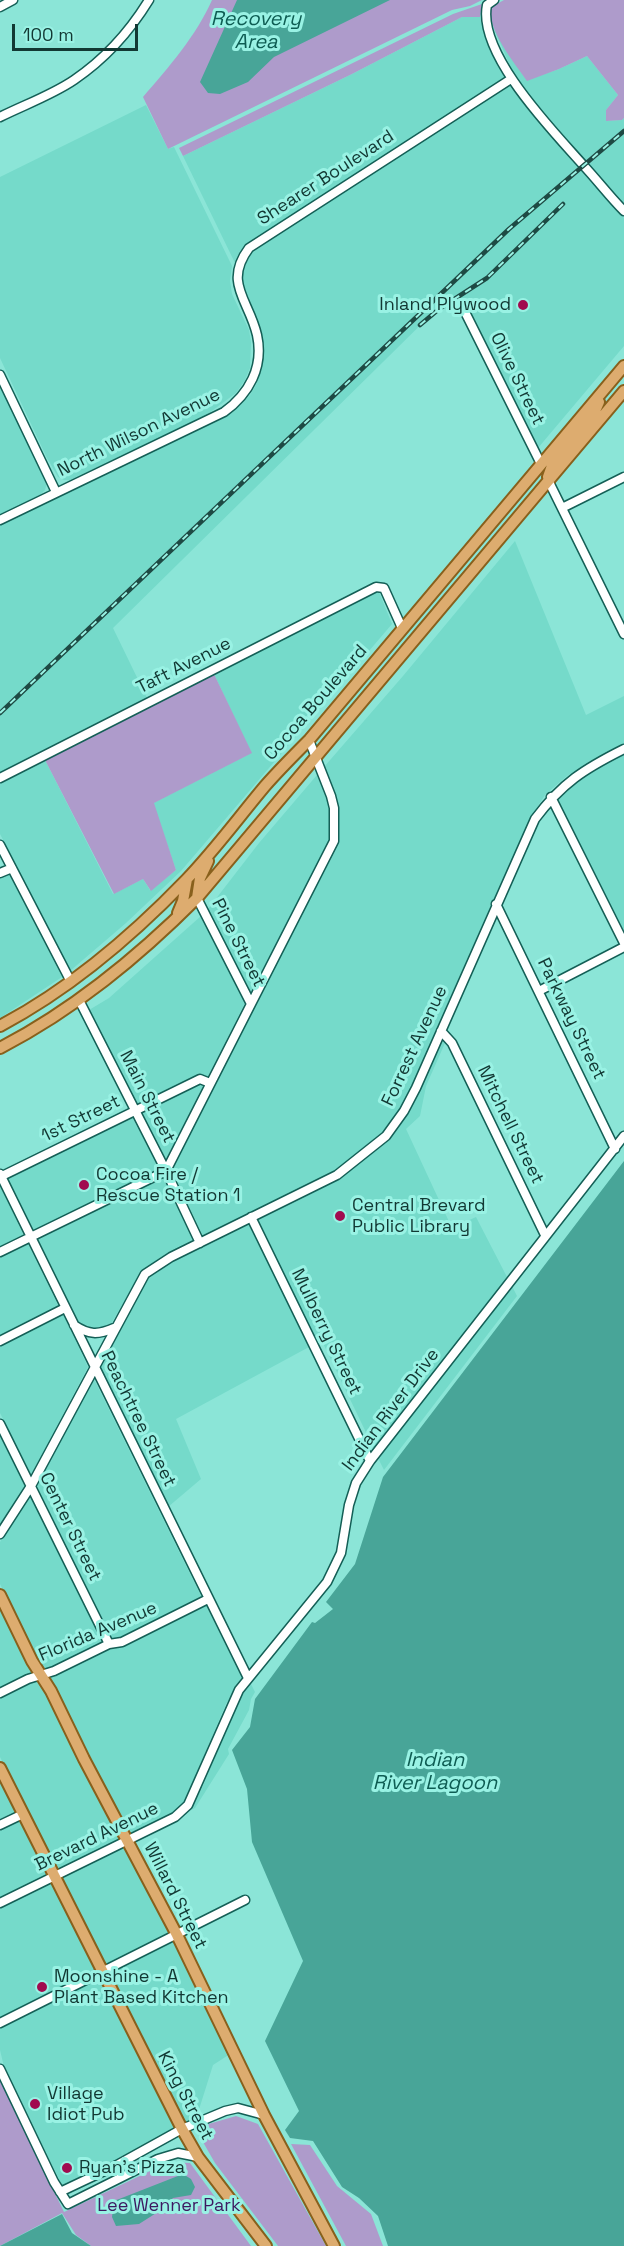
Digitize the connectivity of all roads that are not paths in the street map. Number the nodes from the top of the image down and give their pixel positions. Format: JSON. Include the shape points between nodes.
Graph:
{"nodes":[{"id":1,"x":13,"y":0,"type":"edge"},
{"id":2,"x":149,"y":0,"type":"edge"},
{"id":3,"x":494,"y":0,"type":"edge"},
{"id":4,"x":0,"y":7,"type":"edge"},
{"id":5,"x":511,"y":79,"type":"junction"},
{"id":6,"x":0,"y":117,"type":"edge"},
{"id":7,"x":624,"y":211,"type":"edge"},
{"id":8,"x":464,"y":308,"type":"dead end"},
{"id":9,"x":258,"y":346,"type":"joint"},
{"id":10,"x":624,"y":366,"type":"edge"},
{"id":11,"x":0,"y":375,"type":"edge"},
{"id":12,"x":603,"y":390,"type":"junction"},
{"id":13,"x":624,"y":391,"type":"edge"},
{"id":14,"x":541,"y":464,"type":"junction"},
{"id":15,"x":624,"y":477,"type":"edge"},
{"id":16,"x":548,"y":480,"type":"junction"},
{"id":17,"x":56,"y":492,"type":"junction"},
{"id":18,"x":562,"y":507,"type":"junction"},
{"id":19,"x":0,"y":520,"type":"edge"},
{"id":20,"x":472,"y":570,"type":"junction"},
{"id":21,"x":402,"y":628,"type":"junction"},
{"id":22,"x":624,"y":634,"type":"edge"},
{"id":23,"x":309,"y":740,"type":"junction"},
{"id":24,"x":624,"y":749,"type":"edge"},
{"id":25,"x":314,"y":757,"type":"junction"},
{"id":26,"x":0,"y":778,"type":"edge"},
{"id":27,"x":551,"y":797,"type":"junction"},
{"id":28,"x":0,"y":845,"type":"edge"},
{"id":29,"x":213,"y":850,"type":"junction"},
{"id":30,"x":12,"y":867,"type":"junction"},
{"id":31,"x":0,"y":873,"type":"edge"},
{"id":32,"x":187,"y":879,"type":"junction"},
{"id":33,"x":197,"y":898,"type":"junction"},
{"id":34,"x":496,"y":904,"type":"junction"},
{"id":35,"x":174,"y":921,"type":"junction"},
{"id":36,"x":624,"y":945,"type":"edge"},
{"id":37,"x":71,"y":982,"type":"junction"},
{"id":38,"x":539,"y":991,"type":"junction"},
{"id":39,"x":79,"y":1000,"type":"junction"},
{"id":40,"x":250,"y":1002,"type":"junction"},
{"id":41,"x":0,"y":1026,"type":"edge"},
{"id":42,"x":441,"y":1031,"type":"junction"},
{"id":43,"x":0,"y":1048,"type":"edge"},
{"id":44,"x":210,"y":1083,"type":"junction"},
{"id":45,"x":134,"y":1111,"type":"junction"},
{"id":46,"x":624,"y":1136,"type":"edge"},
{"id":47,"x":615,"y":1149,"type":"junction"},
{"id":48,"x":166,"y":1171,"type":"junction"},
{"id":49,"x":0,"y":1176,"type":"edge"},
{"id":50,"x":251,"y":1217,"type":"junction"},
{"id":51,"x":545,"y":1235,"type":"junction"},
{"id":52,"x":31,"y":1238,"type":"junction"},
{"id":53,"x":200,"y":1243,"type":"junction"},
{"id":54,"x":0,"y":1252,"type":"edge"},
{"id":55,"x":65,"y":1308,"type":"junction"},
{"id":56,"x":73,"y":1325,"type":"junction"},
{"id":57,"x":115,"y":1327,"type":"junction"},
{"id":58,"x":0,"y":1341,"type":"edge"},
{"id":59,"x":93,"y":1367,"type":"junction"},
{"id":60,"x":0,"y":1424,"type":"edge"},
{"id":61,"x":370,"y":1461,"type":"junction"},
{"id":62,"x":31,"y":1486,"type":"junction"},
{"id":63,"x":0,"y":1534,"type":"edge"},
{"id":64,"x":0,"y":1595,"type":"edge"},
{"id":65,"x":208,"y":1599,"type":"junction"},
{"id":66,"x":109,"y":1644,"type":"junction"},
{"id":67,"x":41,"y":1675,"type":"junction"},
{"id":68,"x":248,"y":1678,"type":"junction"},
{"id":69,"x":0,"y":1693,"type":"edge"},
{"id":70,"x":0,"y":1768,"type":"edge"},
{"id":71,"x":196,"y":1788,"type":"joint"},
{"id":72,"x":23,"y":1814,"type":"junction"},
{"id":73,"x":0,"y":1825,"type":"edge"},
{"id":74,"x":127,"y":1840,"type":"junction"},
{"id":75,"x":54,"y":1876,"type":"junction"},
{"id":76,"x":244,"y":1900,"type":"dead end"},
{"id":77,"x":0,"y":1903,"type":"edge"},
{"id":78,"x":177,"y":1935,"type":"junction"},
{"id":79,"x":102,"y":1971,"type":"junction"},
{"id":80,"x":0,"y":2023,"type":"edge"},
{"id":81,"x":0,"y":2069,"type":"edge"},
{"id":82,"x":264,"y":2115,"type":"junction"},
{"id":83,"x":182,"y":2129,"type":"junction"},
{"id":84,"x":198,"y":2157,"type":"junction"},
{"id":85,"x":60,"y":2192,"type":"junction"},
{"id":86,"x":266,"y":2246,"type":"edge"},
{"id":87,"x":334,"y":2246,"type":"edge"}],
"edges":[{"from":1,"to":4,"type":"street"},
{"from":2,"to":6,"type":"street","via":[[134,25],[105,56],[73,81]]},
{"from":3,"to":5,"type":"street","via":[[487,5],[485,15],[490,36]]},
{"from":5,"to":7,"type":"street"},
{"from":5,"to":9,"type":"street","name":"Shearer Boulevard","via":[[249,248],[240,260],[237,275]]},
{"from":8,"to":14,"type":"street","name":"Olive Street"},
{"from":9,"to":17,"type":"street","name":"North Wilson Avenue","via":[[252,382],[224,412]]},
{"from":10,"to":12,"type":"main road","name":"Cocoa Boulevard"},
{"from":11,"to":17,"type":"street"},
{"from":12,"to":14,"type":"main road","name":"Cocoa Boulevard"},
{"from":12,"to":16,"type":"main road","via":[[595,411],[553,462]]},
{"from":13,"to":16,"type":"main road","name":"Cocoa Boulevard"},
{"from":14,"to":20,"type":"main road","via":[[539,482],[487,544]]},
{"from":14,"to":21,"type":"main road","name":"Cocoa Boulevard"},
{"from":15,"to":18,"type":"street"},
{"from":16,"to":18,"type":"street"},
{"from":16,"to":20,"type":"main road","name":"Cocoa Boulevard"},
{"from":17,"to":19,"type":"street","name":"North Wilson Avenue"},
{"from":18,"to":22,"type":"street"},
{"from":20,"to":25,"type":"main road","name":"Cocoa Boulevard"},
{"from":21,"to":23,"type":"main road","name":"Cocoa Boulevard"},
{"from":21,"to":26,"type":"street","name":"Taft Avenue","via":[[384,588],[376,587]]},
{"from":23,"to":25,"type":"street"},
{"from":23,"to":29,"type":"main road","name":"Cocoa Boulevard"},
{"from":24,"to":27,"type":"street","name":"Forrest Avenue","via":[[591,766]]},
{"from":25,"to":33,"type":"main road","name":"Cocoa Boulevard"},
{"from":25,"to":40,"type":"street","via":[[334,808],[334,841]]},
{"from":27,"to":34,"type":"street","name":"Forrest Avenue","via":[[525,837]]},
{"from":27,"to":36,"type":"street"},
{"from":28,"to":30,"type":"street"},
{"from":29,"to":32,"type":"main road","name":"Cocoa Boulevard"},
{"from":29,"to":33,"type":"main road","via":[[200,878]]},
{"from":30,"to":31,"type":"street"},
{"from":30,"to":37,"type":"street"},
{"from":32,"to":35,"type":"main road"},
{"from":32,"to":37,"type":"main road","name":"Cocoa Boulevard","via":[[118,945]]},
{"from":33,"to":35,"type":"main road","name":"Cocoa Boulevard"},
{"from":33,"to":40,"type":"street","name":"Pine Street"},
{"from":34,"to":38,"type":"street","name":"Parkway Street"},
{"from":34,"to":42,"type":"street","name":"Forrest Avenue"},
{"from":35,"to":39,"type":"main road","name":"Cocoa Boulevard","via":[[113,976]]},
{"from":36,"to":38,"type":"street"},
{"from":37,"to":41,"type":"main road","name":"Cocoa Boulevard"},
{"from":38,"to":47,"type":"street","name":"Parkway Street"},
{"from":39,"to":43,"type":"main road","name":"Cocoa Boulevard"},
{"from":39,"to":45,"type":"street","name":"Main Street"},
{"from":40,"to":44,"type":"street"},
{"from":42,"to":50,"type":"street","name":"Forrest Avenue","via":[[404,1111],[386,1136],[337,1175]]},
{"from":42,"to":51,"type":"street","name":"Mitchell Street","via":[[452,1043]]},
{"from":44,"to":45,"type":"street","name":"1st Street","via":[[200,1079]]},
{"from":44,"to":48,"type":"street"},
{"from":45,"to":48,"type":"street","name":"Main Street"},
{"from":45,"to":49,"type":"street","name":"1st Street"},
{"from":46,"to":47,"type":"street","name":"Indian River Drive"},
{"from":47,"to":51,"type":"street","name":"Indian River Drive"},
{"from":48,"to":52,"type":"street"},
{"from":48,"to":53,"type":"street","name":"Main Street"},
{"from":49,"to":52,"type":"street","name":"Peachtree Street"},
{"from":50,"to":53,"type":"street","name":"Forrest Avenue"},
{"from":50,"to":61,"type":"street","name":"Mulberry Street"},
{"from":51,"to":61,"type":"street","name":"Indian River Drive"},
{"from":52,"to":54,"type":"street"},
{"from":52,"to":55,"type":"street","name":"Peachtree Street"},
{"from":53,"to":57,"type":"street","name":"Forrest Avenue","via":[[145,1274]]},
{"from":55,"to":56,"type":"street","name":"Peachtree Street"},
{"from":55,"to":58,"type":"street"},
{"from":56,"to":57,"type":"street","via":[[86,1333],[100,1334]]},
{"from":56,"to":59,"type":"street","name":"Peachtree Street"},
{"from":57,"to":59,"type":"street","name":"Forrest Avenue"},
{"from":59,"to":62,"type":"street","name":"Forrest Avenue"},
{"from":59,"to":65,"type":"street","name":"Peachtree Street"},
{"from":60,"to":62,"type":"street","name":"Center Street"},
{"from":61,"to":68,"type":"street","name":"Indian River Drive","via":[[356,1483],[341,1552],[327,1582]]},
{"from":62,"to":63,"type":"street","name":"Forrest Avenue"},
{"from":62,"to":66,"type":"street","name":"Center Street"},
{"from":64,"to":67,"type":"main road","name":"Willard Street"},
{"from":65,"to":66,"type":"street","name":"Florida Avenue","via":[[122,1642]]},
{"from":65,"to":68,"type":"street","name":"Peachtree Street"},
{"from":66,"to":67,"type":"street","name":"Florida Avenue"},
{"from":67,"to":69,"type":"street","name":"Florida Avenue"},
{"from":67,"to":74,"type":"main road","name":"Willard Street"},
{"from":68,"to":71,"type":"street","name":"Indian River Drive","via":[[230,1706]]},
{"from":70,"to":72,"type":"main road","name":"King Street"},
{"from":71,"to":74,"type":"street","name":"Brevard Avenue","via":[[183,1812]]},
{"from":72,"to":73,"type":"street"},
{"from":72,"to":75,"type":"main road","name":"King Street"},
{"from":74,"to":75,"type":"street","name":"Brevard Avenue"},
{"from":74,"to":78,"type":"main road","name":"Willard Street"},
{"from":75,"to":77,"type":"street","name":"Brevard Avenue"},
{"from":75,"to":79,"type":"main road","name":"King Street"},
{"from":76,"to":78,"type":"street"},
{"from":78,"to":79,"type":"street"},
{"from":78,"to":82,"type":"main road","name":"Willard Street"},
{"from":79,"to":80,"type":"street"},
{"from":79,"to":83,"type":"main road","name":"King Street"},
{"from":81,"to":85,"type":"street"},
{"from":82,"to":83,"type":"street","via":[[238,2108]]},
{"from":82,"to":87,"type":"main road","name":"Willard Street"},
{"from":83,"to":84,"type":"main road","name":"King Street"},
{"from":83,"to":85,"type":"street"},
{"from":84,"to":85,"type":"street","via":[[178,2153],[158,2159],[68,2204]]},
{"from":84,"to":86,"type":"main road","name":"King Street"}]}
